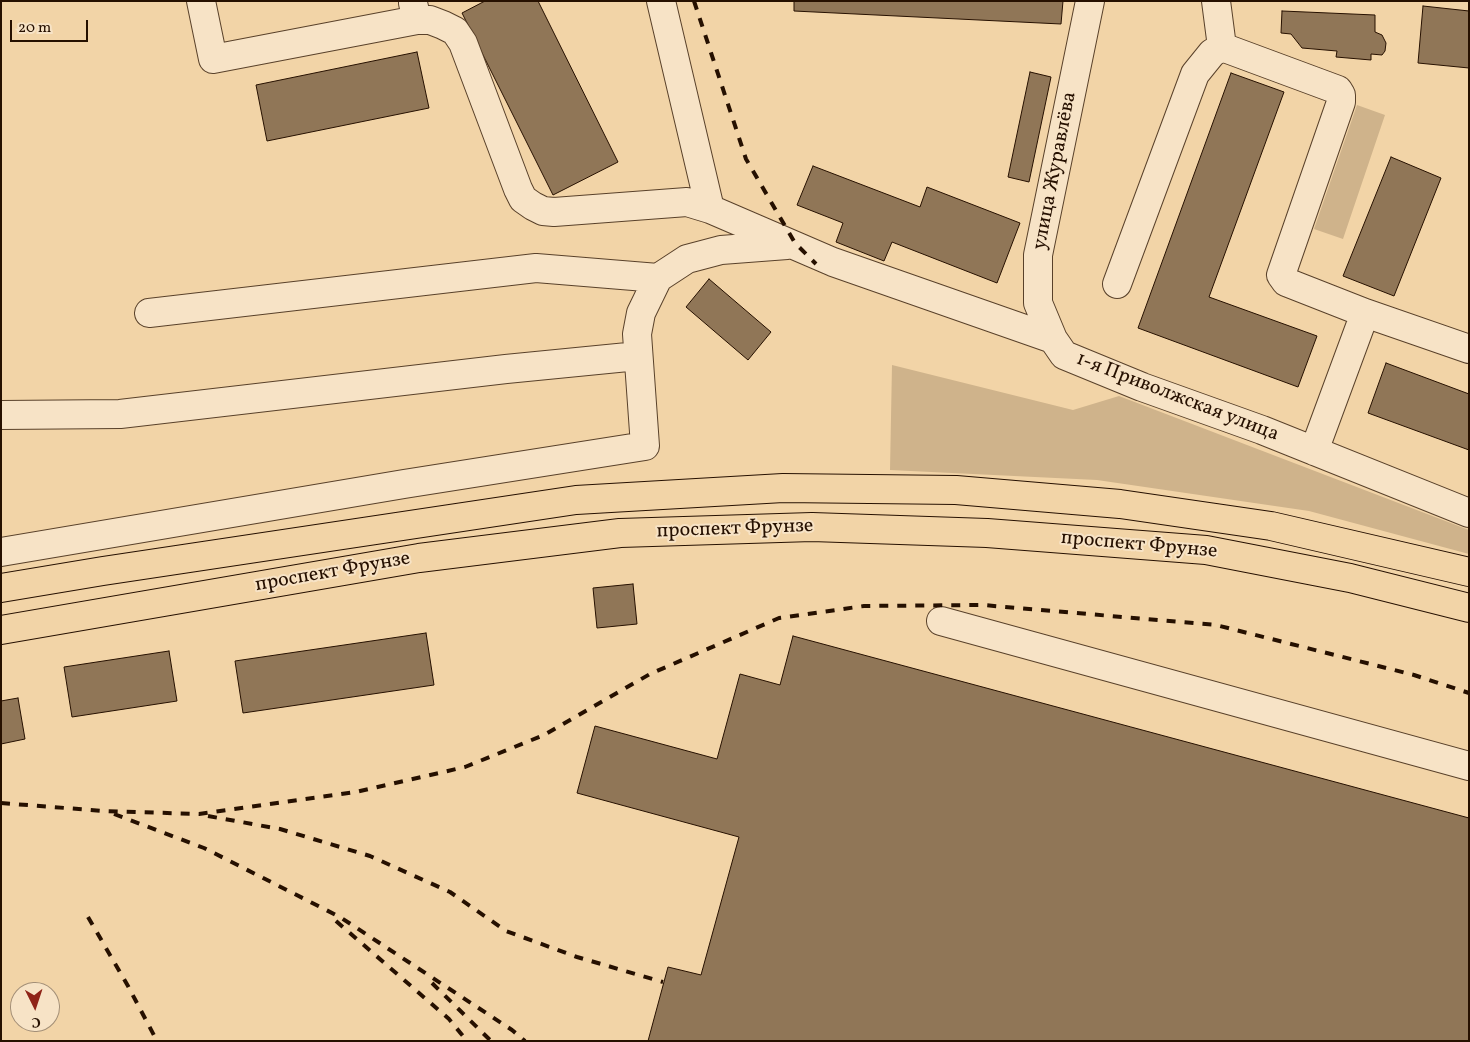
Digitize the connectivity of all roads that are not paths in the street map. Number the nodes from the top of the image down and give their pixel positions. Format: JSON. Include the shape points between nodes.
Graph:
{"nodes":[{"id":1,"x":201,"y":1,"type":"edge"},
{"id":2,"x":661,"y":1,"type":"edge"},
{"id":3,"x":1090,"y":1,"type":"edge"},
{"id":4,"x":1216,"y":1,"type":"edge"},
{"id":5,"x":415,"y":10,"type":"edge"},
{"id":6,"x":1222,"y":47,"type":"junction"},
{"id":7,"x":710,"y":209,"type":"junction"},
{"id":8,"x":792,"y":244,"type":"junction"},
{"id":9,"x":658,"y":278,"type":"junction"},
{"id":10,"x":1117,"y":284,"type":"dead end"},
{"id":11,"x":149,"y":313,"type":"dead end"},
{"id":12,"x":1365,"y":313,"type":"junction"},
{"id":13,"x":1053,"y":339,"type":"junction"},
{"id":14,"x":1469,"y":349,"type":"edge"},
{"id":15,"x":638,"y":356,"type":"junction"},
{"id":16,"x":1,"y":415,"type":"edge"},
{"id":17,"x":1314,"y":451,"type":"junction"},
{"id":18,"x":1469,"y":513,"type":"edge"},
{"id":19,"x":1,"y":552,"type":"edge"},
{"id":20,"x":1469,"y":572,"type":"edge"},
{"id":21,"x":1,"y":588,"type":"edge"},
{"id":22,"x":1469,"y":608,"type":"edge"},
{"id":23,"x":941,"y":621,"type":"dead end"},
{"id":24,"x":1,"y":630,"type":"edge"},
{"id":25,"x":1469,"y":766,"type":"edge"}],
"edges":[{"from":1,"to":5,"type":"street","via":[[213,59]]},
{"from":2,"to":7,"type":"street"},
{"from":3,"to":13,"type":"street","name":"улица Журавлёва","via":[[1038,255],[1038,303]]},
{"from":4,"to":6,"type":"street"},
{"from":5,"to":7,"type":"street","name":"1-я Приволжская улица","via":[[454,31],[463,43],[518,189],[523,199],[533,206],[554,212],[687,202]]},
{"from":6,"to":10,"type":"street","via":[[1212,53],[1195,74]]},
{"from":6,"to":12,"type":"street","via":[[1338,90],[1341,95],[1281,275],[1286,282]]},
{"from":7,"to":8,"type":"street","name":"1-я Приволжская улица"},
{"from":8,"to":9,"type":"street","via":[[721,250],[687,259]]},
{"from":8,"to":13,"type":"street","name":"1-я Приволжская улица","via":[[833,262]]},
{"from":9,"to":11,"type":"street","via":[[536,268]]},
{"from":9,"to":15,"type":"street","via":[[641,314],[637,334]]},
{"from":12,"to":14,"type":"street"},
{"from":12,"to":17,"type":"street"},
{"from":13,"to":17,"type":"street","name":"1-я Приволжская улица","via":[[1064,355]]},
{"from":15,"to":16,"type":"street","via":[[120,414]]},
{"from":15,"to":19,"type":"street","via":[[645,446]]},
{"from":17,"to":18,"type":"street","name":"1-я Приволжская улица"},
{"from":20,"to":21,"type":"main road","name":"проспект Фрунзе","via":[[1271,526],[1120,504],[956,490],[783,488],[576,500]]},
{"from":22,"to":24,"type":"main road","name":"проспект Фрунзе","via":[[1350,578],[1206,550],[987,533],[812,527],[620,533],[428,556]]},
{"from":23,"to":25,"type":"street"}]}
